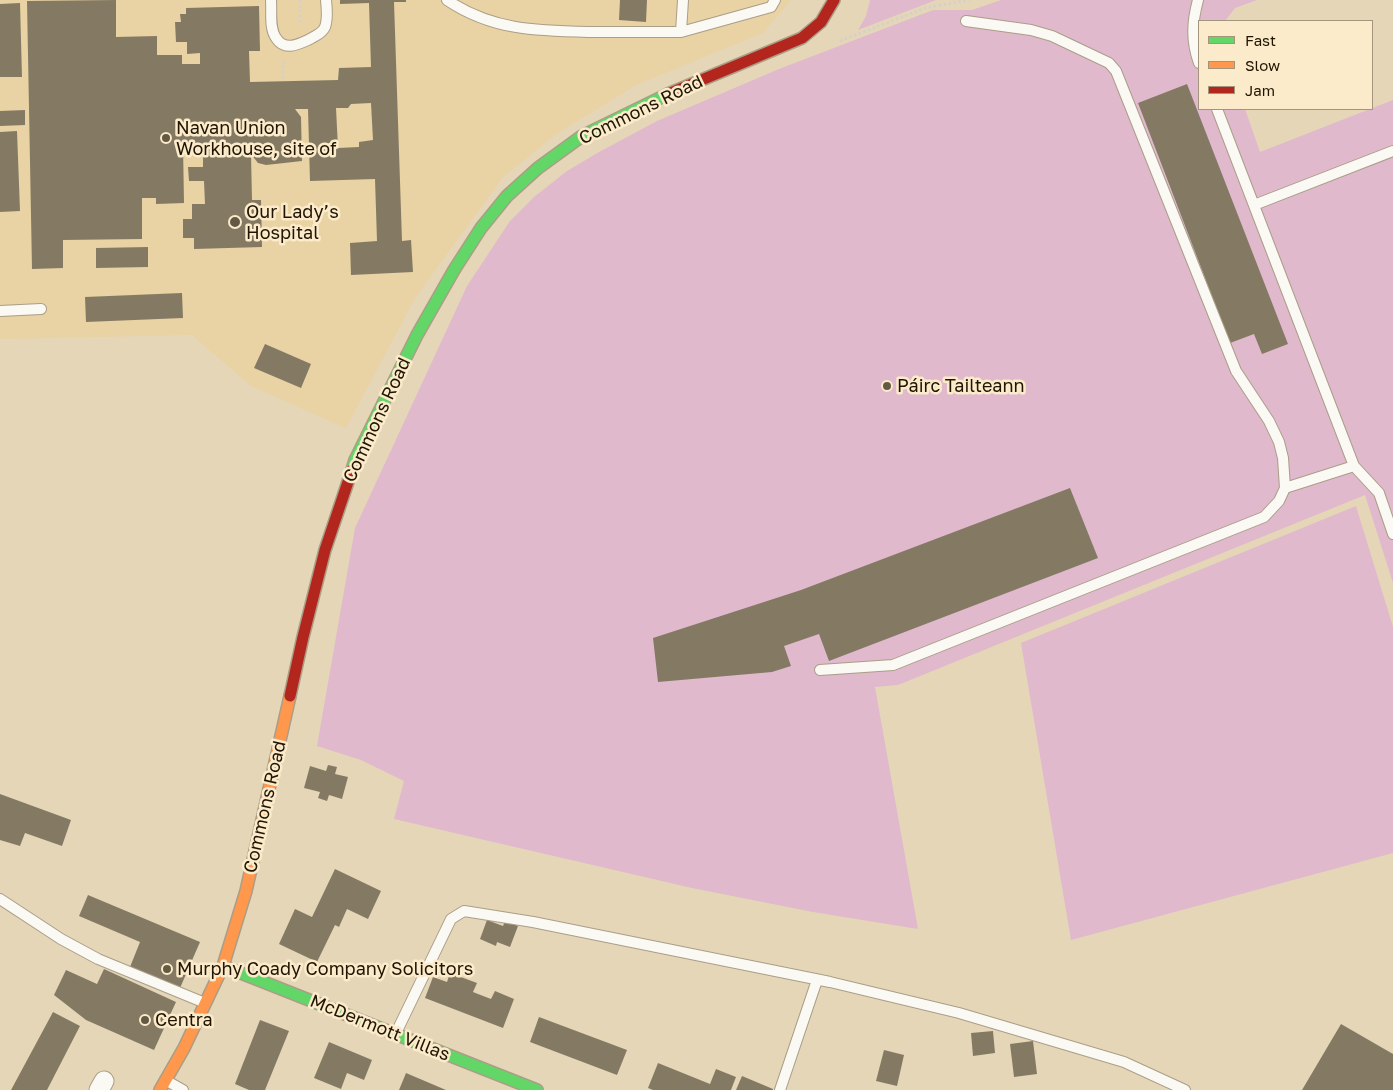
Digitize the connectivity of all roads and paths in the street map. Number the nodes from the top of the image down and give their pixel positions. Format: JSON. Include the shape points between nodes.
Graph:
{"nodes":[{"id":1,"x":271,"y":0,"type":"edge"},
{"id":2,"x":300,"y":0,"type":"edge"},
{"id":3,"x":326,"y":0,"type":"edge"},
{"id":4,"x":447,"y":0,"type":"edge"},
{"id":5,"x":683,"y":0,"type":"edge"},
{"id":6,"x":775,"y":0,"type":"edge"},
{"id":7,"x":834,"y":0,"type":"edge"},
{"id":8,"x":969,"y":0,"type":"edge"},
{"id":9,"x":1198,"y":0,"type":"edge"},
{"id":10,"x":966,"y":21,"type":"dead end"},
{"id":11,"x":300,"y":27,"type":"dead end"},
{"id":12,"x":681,"y":32,"type":"junction"},
{"id":13,"x":837,"y":42,"type":"dead end"},
{"id":14,"x":283,"y":58,"type":"dead end"},
{"id":15,"x":1198,"y":58,"type":"edge"},
{"id":16,"x":283,"y":81,"type":"dead end"},
{"id":17,"x":1217,"y":110,"type":"edge"},
{"id":18,"x":1393,"y":151,"type":"edge"},
{"id":19,"x":1254,"y":205,"type":"junction"},
{"id":20,"x":41,"y":309,"type":"dead end"},
{"id":21,"x":0,"y":311,"type":"edge"},
{"id":22,"x":1354,"y":466,"type":"junction"},
{"id":23,"x":1285,"y":488,"type":"junction"},
{"id":24,"x":1393,"y":534,"type":"edge"},
{"id":25,"x":820,"y":670,"type":"dead end"},
{"id":26,"x":0,"y":899,"type":"edge"},
{"id":27,"x":223,"y":966,"type":"junction"},
{"id":28,"x":817,"y":980,"type":"junction"},
{"id":29,"x":206,"y":1003,"type":"junction"},
{"id":30,"x":395,"y":1034,"type":"junction"},
{"id":31,"x":163,"y":1085,"type":"edge"},
{"id":32,"x":183,"y":1090,"type":"edge"},
{"id":33,"x":537,"y":1090,"type":"edge"},
{"id":34,"x":780,"y":1090,"type":"edge"},
{"id":35,"x":1185,"y":1090,"type":"edge"}],
"edges":[{"from":1,"to":3,"type":"lane","via":[[276,38],[282,44],[295,46],[321,33],[327,19]]},
{"from":2,"to":11,"type":"path"},
{"from":4,"to":12,"type":"lane","via":[[483,20],[520,29]]},
{"from":5,"to":12,"type":"lane"},
{"from":6,"to":12,"type":"lane","via":[[771,7]]},
{"from":7,"to":27,"type":"street","name":"Commons Road","via":[[827,16],[814,31],[802,38],[682,87],[582,136],[538,168],[508,196],[481,228],[454,270],[412,343],[355,460],[325,550],[246,891]]},
{"from":8,"to":13,"type":"path","via":[[937,4]]},
{"from":9,"to":15,"type":"lane","via":[[1192,25]]},
{"from":10,"to":23,"type":"lane","via":[[1052,36],[1093,54],[1116,71],[1236,371],[1279,442]]},
{"from":14,"to":16,"type":"path"},
{"from":17,"to":19,"type":"lane"},
{"from":18,"to":19,"type":"lane"},
{"from":19,"to":22,"type":"lane"},
{"from":20,"to":21,"type":"lane"},
{"from":22,"to":23,"type":"lane"},
{"from":22,"to":24,"type":"lane","via":[[1379,493]]},
{"from":23,"to":25,"type":"lane","via":[[1279,501],[1264,517],[893,665]]},
{"from":26,"to":29,"type":"lane","via":[[98,959]]},
{"from":27,"to":29,"type":"street","name":"Commons Road"},
{"from":27,"to":30,"type":"street","name":"McDermott Villas"},
{"from":28,"to":30,"type":"lane","via":[[532,922],[464,912],[451,919]]},
{"from":28,"to":34,"type":"lane"},
{"from":28,"to":35,"type":"lane","via":[[959,1013],[1124,1062]]},
{"from":29,"to":31,"type":"street","name":"Commons Road"},
{"from":30,"to":33,"type":"street","name":"McDermott Villas"},
{"from":31,"to":32,"type":"lane"}]}
